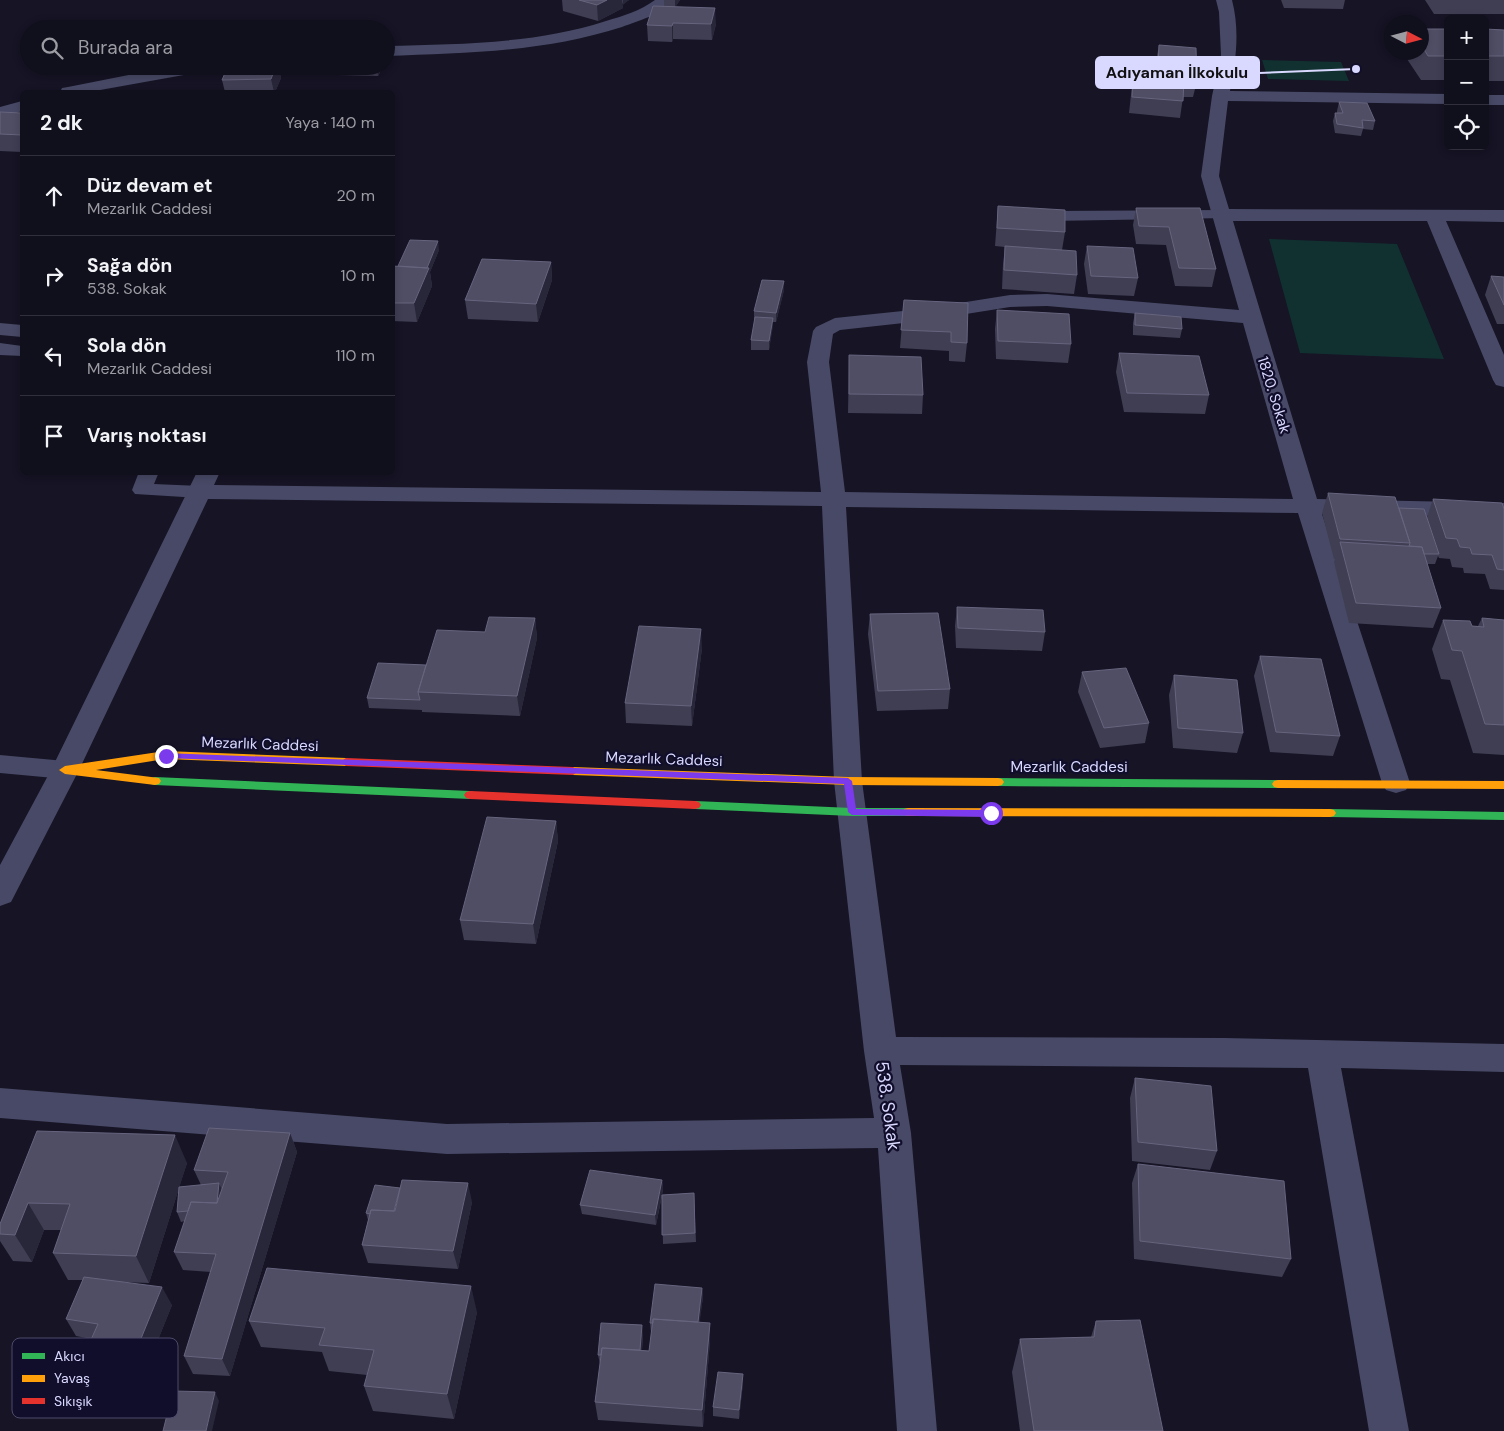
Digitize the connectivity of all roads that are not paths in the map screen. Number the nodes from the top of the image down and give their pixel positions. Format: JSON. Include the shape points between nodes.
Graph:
{"nodes":[{"id":1,"x":664,"y":0,"type":"edge"},
{"id":2,"x":1224,"y":0,"type":"edge"},
{"id":3,"x":395,"y":51,"type":"edge"},
{"id":4,"x":150,"y":75,"type":"edge"},
{"id":5,"x":77,"y":90,"type":"edge"},
{"id":6,"x":1220,"y":96,"type":"junction"},
{"id":7,"x":1444,"y":99,"type":"edge"},
{"id":8,"x":1489,"y":100,"type":"edge"},
{"id":9,"x":1504,"y":100,"type":"edge"},
{"id":10,"x":20,"y":107,"type":"edge"},
{"id":11,"x":0,"y":113,"type":"edge"},
{"id":12,"x":1222,"y":215,"type":"junction"},
{"id":13,"x":1051,"y":216,"type":"edge"},
{"id":14,"x":1434,"y":216,"type":"junction"},
{"id":15,"x":1504,"y":216,"type":"edge"},
{"id":16,"x":1250,"y":317,"type":"junction"},
{"id":17,"x":0,"y":329,"type":"edge"},
{"id":18,"x":20,"y":331,"type":"edge"},
{"id":19,"x":0,"y":349,"type":"edge"},
{"id":20,"x":20,"y":351,"type":"edge"},
{"id":21,"x":1504,"y":380,"type":"edge"},
{"id":22,"x":149,"y":475,"type":"edge"},
{"id":23,"x":204,"y":482,"type":"edge"},
{"id":24,"x":834,"y":499,"type":"junction"},
{"id":25,"x":1306,"y":505,"type":"junction"},
{"id":26,"x":1504,"y":510,"type":"edge"},
{"id":27,"x":0,"y":764,"type":"edge"},
{"id":28,"x":65,"y":770,"type":"junction"},
{"id":29,"x":1396,"y":783,"type":"junction"},
{"id":30,"x":1504,"y":785,"type":"edge"},
{"id":31,"x":850,"y":797,"type":"junction"},
{"id":32,"x":1504,"y":816,"type":"edge"},
{"id":33,"x":0,"y":894,"type":"edge"},
{"id":34,"x":881,"y":1051,"type":"junction"},
{"id":35,"x":1322,"y":1054,"type":"junction"},
{"id":36,"x":1504,"y":1058,"type":"edge"},
{"id":37,"x":0,"y":1103,"type":"edge"},
{"id":38,"x":894,"y":1133,"type":"junction"},
{"id":39,"x":916,"y":1431,"type":"edge"},
{"id":40,"x":1389,"y":1431,"type":"edge"}],
"edges":[{"from":1,"to":3,"type":"street","via":[[644,19],[539,44],[495,49]]},
{"from":2,"to":6,"type":"street","name":"1820. Sokak","via":[[1229,55]]},
{"from":4,"to":5,"type":"street"},
{"from":6,"to":7,"type":"street"},
{"from":6,"to":12,"type":"street","name":"1820. Sokak","via":[[1210,176]]},
{"from":8,"to":9,"type":"street"},
{"from":10,"to":11,"type":"street"},
{"from":12,"to":13,"type":"lane"},
{"from":12,"to":14,"type":"street"},
{"from":12,"to":16,"type":"street","name":"1820. Sokak"},
{"from":14,"to":15,"type":"street"},
{"from":14,"to":21,"type":"street"},
{"from":16,"to":24,"type":"street","name":"538. Sokak","via":[[1010,300],[922,316],[835,324],[822,331],[818,362]]},
{"from":16,"to":25,"type":"street","name":"1820. Sokak"},
{"from":17,"to":18,"type":"street"},
{"from":19,"to":20,"type":"lane"},
{"from":22,"to":23,"type":"lane","via":[[142,490]]},
{"from":23,"to":24,"type":"street"},
{"from":23,"to":28,"type":"street"},
{"from":24,"to":25,"type":"street"},
{"from":24,"to":31,"type":"street","name":"538. Sokak"},
{"from":25,"to":26,"type":"street"},
{"from":25,"to":29,"type":"street","name":"1820. Sokak"},
{"from":27,"to":28,"type":"lane"},
{"from":28,"to":31,"type":"street","name":"Mezarlık Caddesi","via":[[153,781]]},
{"from":28,"to":31,"type":"street","name":"Mezarlık Caddesi","via":[[166,756]]},
{"from":28,"to":33,"type":"street"},
{"from":29,"to":30,"type":"street","name":"Mezarlık Caddesi"},
{"from":29,"to":31,"type":"street","name":"Mezarlık Caddesi"},
{"from":31,"to":32,"type":"street","name":"Mezarlık Caddesi"},
{"from":31,"to":34,"type":"street","name":"538. Sokak"},
{"from":34,"to":35,"type":"street"},
{"from":34,"to":38,"type":"street","name":"538. Sokak"},
{"from":35,"to":36,"type":"street"},
{"from":35,"to":40,"type":"street"},
{"from":37,"to":38,"type":"street","via":[[447,1139]]},
{"from":38,"to":39,"type":"street","name":"538. Sokak"}]}
